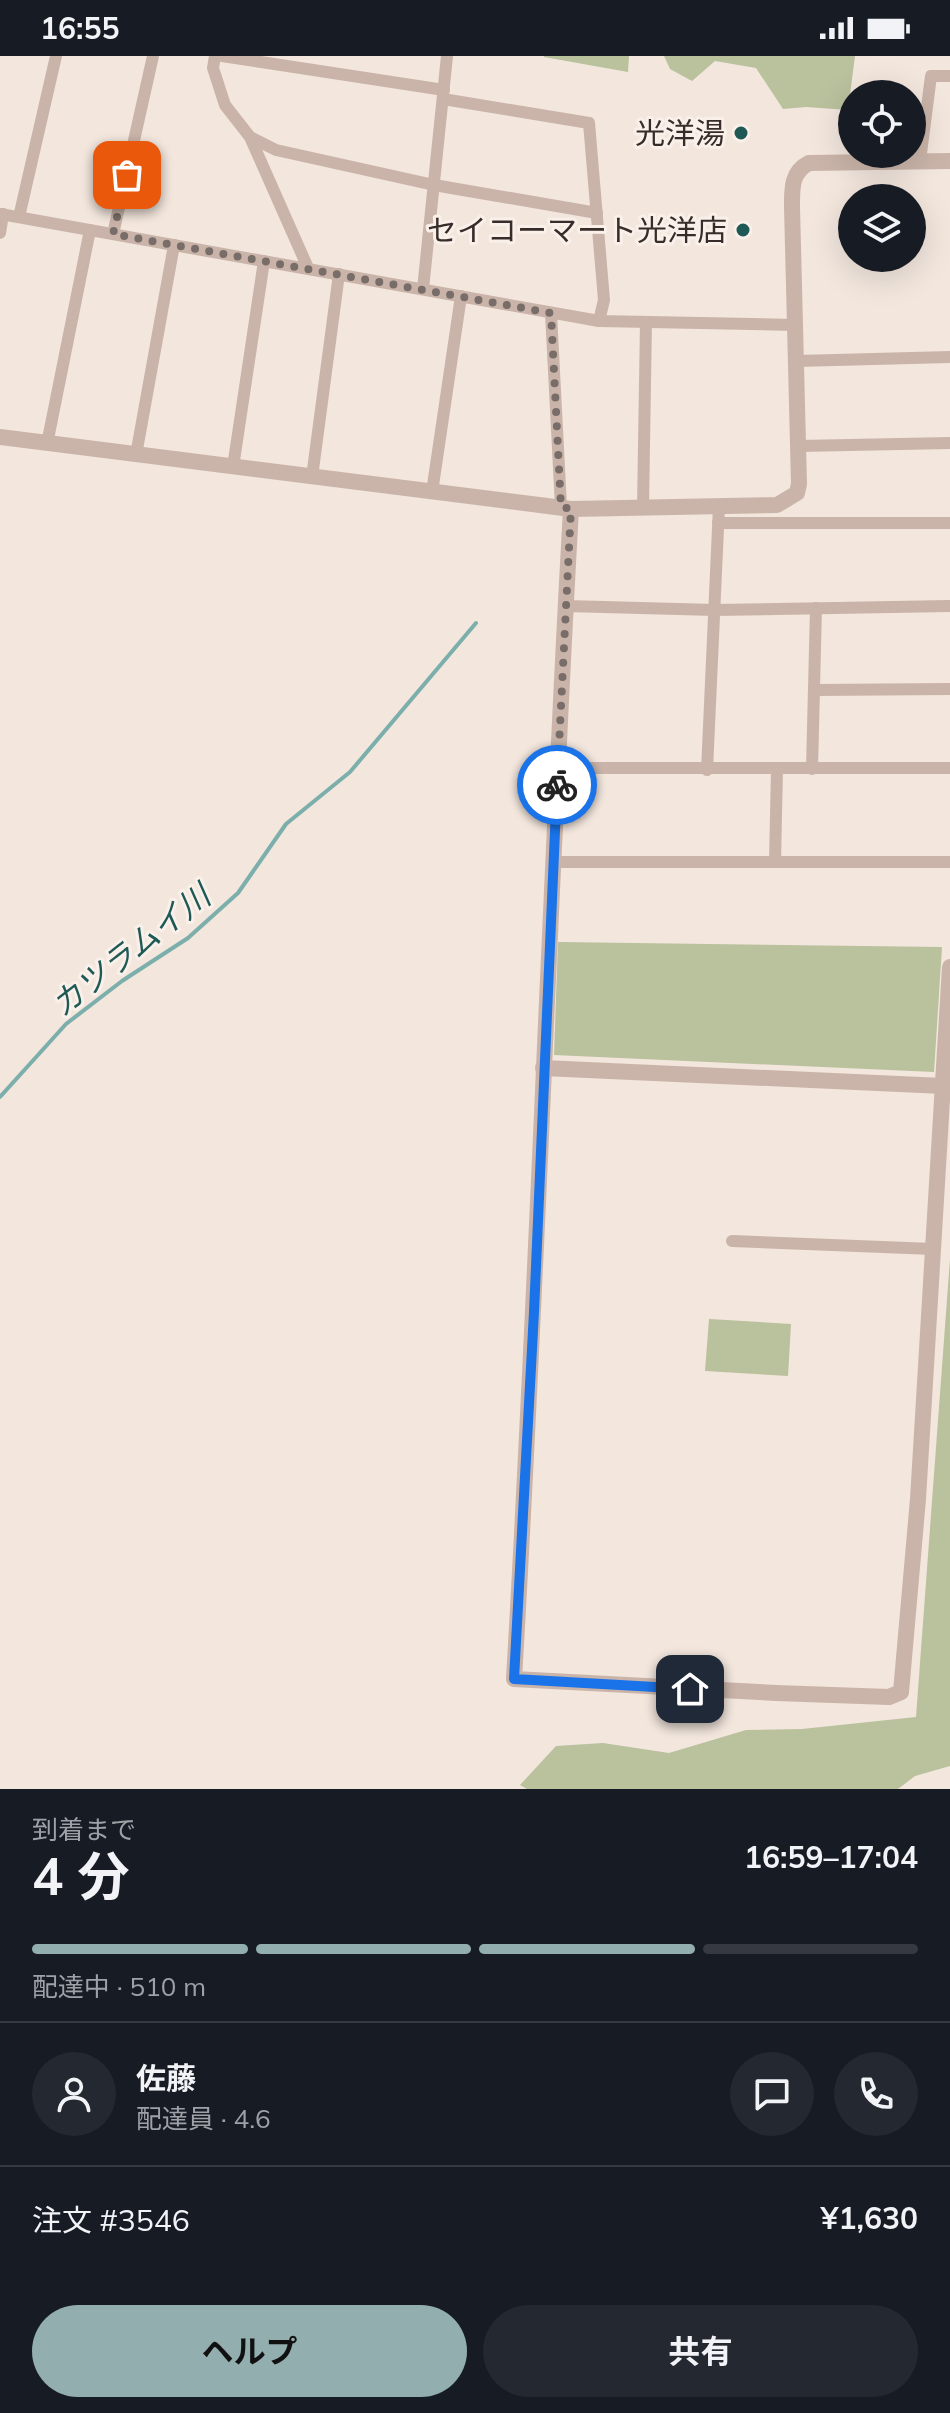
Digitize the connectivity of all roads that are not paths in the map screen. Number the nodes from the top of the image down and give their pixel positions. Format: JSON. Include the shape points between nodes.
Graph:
{"nodes":[{"id":1,"x":56,"y":56,"type":"edge"},
{"id":2,"x":153,"y":56,"type":"edge"},
{"id":3,"x":215,"y":56,"type":"edge"},
{"id":4,"x":222,"y":56,"type":"edge"},
{"id":5,"x":447,"y":56,"type":"edge"},
{"id":6,"x":950,"y":76,"type":"edge"},
{"id":7,"x":443,"y":95,"type":"junction"},
{"id":8,"x":926,"y":115,"type":"edge"},
{"id":9,"x":250,"y":137,"type":"junction"},
{"id":10,"x":926,"y":161,"type":"edge"},
{"id":11,"x":950,"y":161,"type":"edge"},
{"id":12,"x":838,"y":162,"type":"edge"},
{"id":13,"x":434,"y":185,"type":"junction"},
{"id":14,"x":597,"y":213,"type":"junction"},
{"id":15,"x":2,"y":214,"type":"edge"},
{"id":16,"x":19,"y":217,"type":"junction"},
{"id":17,"x":90,"y":230,"type":"junction"},
{"id":18,"x":0,"y":233,"type":"edge"},
{"id":19,"x":113,"y":234,"type":"junction"},
{"id":20,"x":174,"y":245,"type":"junction"},
{"id":21,"x":264,"y":261,"type":"junction"},
{"id":22,"x":308,"y":268,"type":"junction"},
{"id":23,"x":339,"y":274,"type":"junction"},
{"id":24,"x":423,"y":289,"type":"junction"},
{"id":25,"x":461,"y":296,"type":"junction"},
{"id":26,"x":551,"y":313,"type":"junction"},
{"id":27,"x":599,"y":321,"type":"junction"},
{"id":28,"x":646,"y":322,"type":"junction"},
{"id":29,"x":795,"y":325,"type":"junction"},
{"id":30,"x":950,"y":357,"type":"edge"},
{"id":31,"x":797,"y":361,"type":"junction"},
{"id":32,"x":0,"y":437,"type":"edge"},
{"id":33,"x":950,"y":443,"type":"edge"},
{"id":34,"x":47,"y":444,"type":"junction"},
{"id":35,"x":799,"y":446,"type":"junction"},
{"id":36,"x":136,"y":455,"type":"junction"},
{"id":37,"x":233,"y":467,"type":"junction"},
{"id":38,"x":312,"y":477,"type":"junction"},
{"id":39,"x":432,"y":492,"type":"junction"},
{"id":40,"x":719,"y":506,"type":"junction"},
{"id":41,"x":643,"y":507,"type":"junction"},
{"id":42,"x":566,"y":508,"type":"junction"},
{"id":43,"x":718,"y":523,"type":"junction"},
{"id":44,"x":950,"y":523,"type":"edge"},
{"id":45,"x":566,"y":606,"type":"junction"},
{"id":46,"x":950,"y":606,"type":"edge"},
{"id":47,"x":816,"y":608,"type":"junction"},
{"id":48,"x":715,"y":610,"type":"junction"},
{"id":49,"x":950,"y":689,"type":"edge"},
{"id":50,"x":814,"y":690,"type":"junction"},
{"id":51,"x":558,"y":768,"type":"junction"},
{"id":52,"x":950,"y":768,"type":"edge"},
{"id":53,"x":777,"y":769,"type":"junction"},
{"id":54,"x":812,"y":769,"type":"junction"},
{"id":55,"x":707,"y":770,"type":"junction"},
{"id":56,"x":553,"y":862,"type":"junction"},
{"id":57,"x":775,"y":862,"type":"junction"},
{"id":58,"x":950,"y":862,"type":"edge"},
{"id":59,"x":950,"y":967,"type":"edge"},
{"id":60,"x":543,"y":1068,"type":"junction"},
{"id":61,"x":943,"y":1086,"type":"junction"},
{"id":62,"x":732,"y":1241,"type":"dead end"},
{"id":63,"x":933,"y":1249,"type":"junction"}],
"edges":[{"from":1,"to":16,"type":"street"},
{"from":2,"to":19,"type":"street"},
{"from":3,"to":9,"type":"street","via":[[213,68],[225,105]]},
{"from":4,"to":7,"type":"street"},
{"from":5,"to":7,"type":"street"},
{"from":6,"to":8,"type":"street","via":[[931,76]]},
{"from":7,"to":13,"type":"street"},
{"from":7,"to":14,"type":"street","via":[[589,123]]},
{"from":9,"to":13,"type":"street","via":[[276,150]]},
{"from":9,"to":22,"type":"street"},
{"from":10,"to":11,"type":"street"},
{"from":12,"to":29,"type":"street","via":[[809,163],[794,177]]},
{"from":13,"to":14,"type":"street"},
{"from":13,"to":24,"type":"street"},
{"from":14,"to":27,"type":"street","via":[[604,300]]},
{"from":15,"to":16,"type":"street"},
{"from":15,"to":18,"type":"street"},
{"from":16,"to":17,"type":"street"},
{"from":17,"to":19,"type":"street"},
{"from":17,"to":34,"type":"street"},
{"from":19,"to":20,"type":"street"},
{"from":20,"to":21,"type":"street"},
{"from":20,"to":36,"type":"street"},
{"from":21,"to":22,"type":"street"},
{"from":21,"to":37,"type":"street"},
{"from":22,"to":23,"type":"street"},
{"from":23,"to":24,"type":"street"},
{"from":23,"to":38,"type":"street"},
{"from":24,"to":25,"type":"street"},
{"from":25,"to":26,"type":"street"},
{"from":25,"to":39,"type":"street"},
{"from":26,"to":27,"type":"street"},
{"from":26,"to":42,"type":"street"},
{"from":27,"to":28,"type":"street"},
{"from":28,"to":29,"type":"street"},
{"from":28,"to":41,"type":"street"},
{"from":29,"to":31,"type":"street"},
{"from":30,"to":31,"type":"street"},
{"from":31,"to":35,"type":"street"},
{"from":32,"to":34,"type":"street"},
{"from":33,"to":35,"type":"street"},
{"from":34,"to":36,"type":"street"},
{"from":35,"to":40,"type":"street","via":[[799,484],[788,500],[777,505]]},
{"from":36,"to":37,"type":"street"},
{"from":37,"to":38,"type":"street"},
{"from":38,"to":39,"type":"street"},
{"from":39,"to":42,"type":"street"},
{"from":40,"to":41,"type":"street"},
{"from":40,"to":43,"type":"street"},
{"from":41,"to":42,"type":"street"},
{"from":42,"to":45,"type":"street"},
{"from":43,"to":44,"type":"street"},
{"from":43,"to":48,"type":"street"},
{"from":45,"to":48,"type":"street"},
{"from":45,"to":51,"type":"street"},
{"from":46,"to":47,"type":"street"},
{"from":47,"to":48,"type":"street"},
{"from":47,"to":50,"type":"street"},
{"from":48,"to":55,"type":"street"},
{"from":49,"to":50,"type":"street"},
{"from":50,"to":54,"type":"street"},
{"from":51,"to":55,"type":"street"},
{"from":51,"to":56,"type":"street"},
{"from":52,"to":54,"type":"street"},
{"from":53,"to":54,"type":"street"},
{"from":53,"to":55,"type":"street"},
{"from":53,"to":57,"type":"street"},
{"from":56,"to":57,"type":"street"},
{"from":56,"to":60,"type":"street"},
{"from":57,"to":58,"type":"street"},
{"from":59,"to":61,"type":"street"},
{"from":60,"to":61,"type":"street"},
{"from":60,"to":63,"type":"street","via":[[514,1679],[889,1697],[901,1692]]},
{"from":61,"to":63,"type":"street"},
{"from":62,"to":63,"type":"street"}]}
